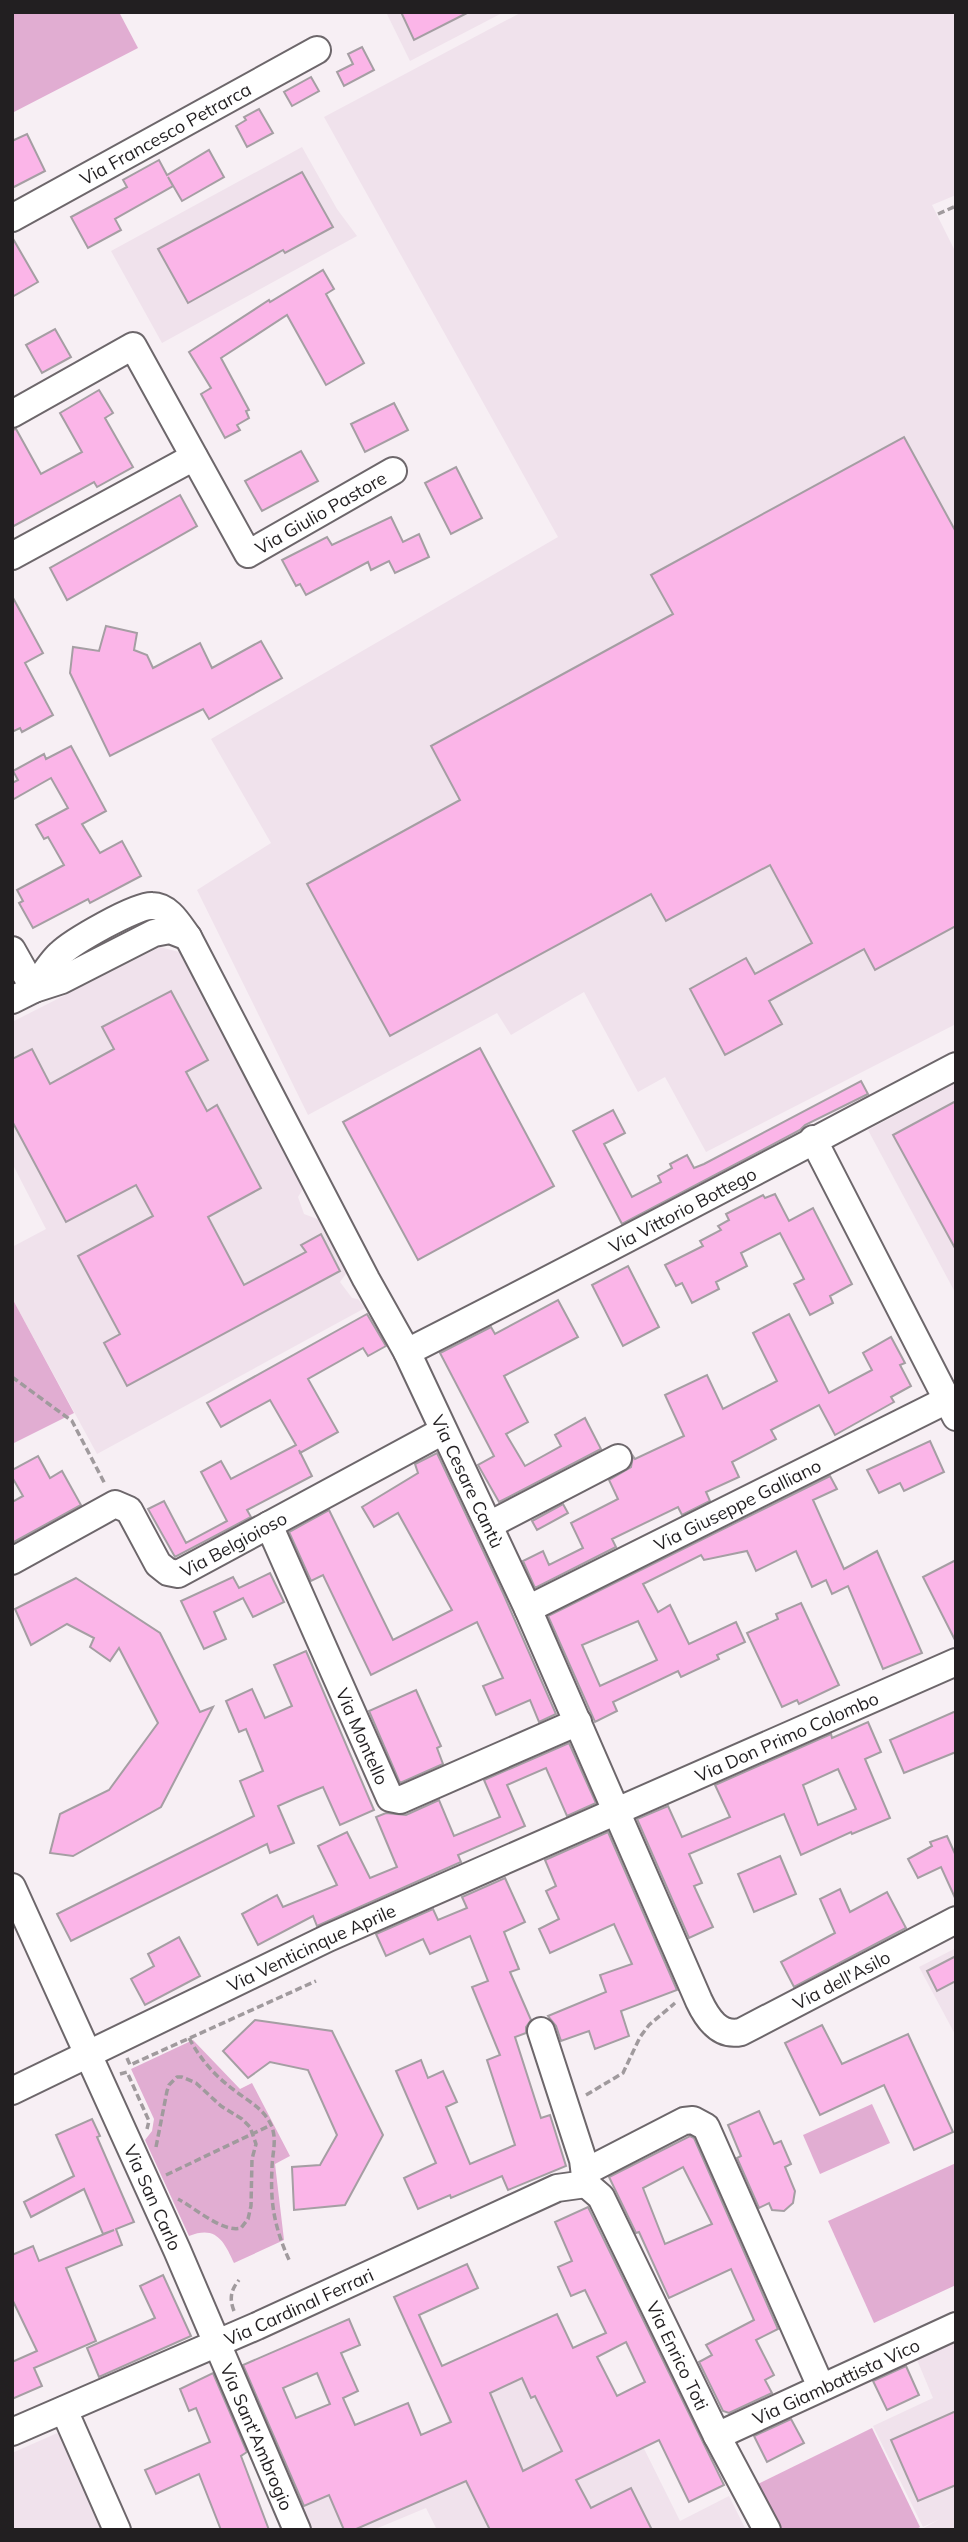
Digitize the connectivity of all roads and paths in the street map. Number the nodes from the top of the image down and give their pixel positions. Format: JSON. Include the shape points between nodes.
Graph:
{"nodes":[{"id":1,"x":317,"y":50,"type":"dead end"},
{"id":2,"x":956,"y":206,"type":"edge"},
{"id":3,"x":938,"y":214,"type":"dead end"},
{"id":4,"x":12,"y":218,"type":"edge"},
{"id":5,"x":12,"y":414,"type":"edge"},
{"id":6,"x":194,"y":457,"type":"junction"},
{"id":7,"x":393,"y":471,"type":"dead end"},
{"id":8,"x":12,"y":556,"type":"edge"},
{"id":9,"x":12,"y":950,"type":"edge"},
{"id":10,"x":23,"y":994,"type":"edge"},
{"id":11,"x":956,"y":1066,"type":"edge"},
{"id":12,"x":813,"y":1139,"type":"junction"},
{"id":13,"x":407,"y":1352,"type":"junction"},
{"id":14,"x":12,"y":1377,"type":"edge"},
{"id":15,"x":951,"y":1409,"type":"edge"},
{"id":16,"x":443,"y":1431,"type":"junction"},
{"id":17,"x":618,"y":1458,"type":"dead end"},
{"id":18,"x":115,"y":1504,"type":"junction"},
{"id":19,"x":269,"y":1525,"type":"junction"},
{"id":20,"x":489,"y":1525,"type":"junction"},
{"id":21,"x":12,"y":1561,"type":"edge"},
{"id":22,"x":527,"y":1609,"type":"junction"},
{"id":23,"x":956,"y":1662,"type":"edge"},
{"id":24,"x":578,"y":1722,"type":"junction"},
{"id":25,"x":616,"y":1811,"type":"junction"},
{"id":26,"x":12,"y":1887,"type":"edge"},
{"id":27,"x":956,"y":1920,"type":"edge"},
{"id":28,"x":316,"y":1981,"type":"dead end"},
{"id":29,"x":681,"y":1998,"type":"dead end"},
{"id":30,"x":541,"y":2031,"type":"dead end"},
{"id":31,"x":726,"y":2032,"type":"joint"},
{"id":32,"x":189,"y":2038,"type":"junction"},
{"id":33,"x":88,"y":2053,"type":"junction"},
{"id":34,"x":121,"y":2054,"type":"dead end"},
{"id":35,"x":113,"y":2072,"type":"dead end"},
{"id":36,"x":12,"y":2091,"type":"edge"},
{"id":37,"x":564,"y":2103,"type":"junction"},
{"id":38,"x":271,"y":2125,"type":"junction"},
{"id":39,"x":253,"y":2133,"type":"junction"},
{"id":40,"x":140,"y":2134,"type":"dead end"},
{"id":41,"x":154,"y":2156,"type":"dead end"},
{"id":42,"x":586,"y":2178,"type":"junction"},
{"id":43,"x":158,"y":2179,"type":"dead end"},
{"id":44,"x":177,"y":2199,"type":"dead end"},
{"id":45,"x":290,"y":2262,"type":"dead end"},
{"id":46,"x":239,"y":2280,"type":"dead end"},
{"id":47,"x":257,"y":2326,"type":"junction"},
{"id":48,"x":956,"y":2326,"type":"edge"},
{"id":49,"x":217,"y":2344,"type":"junction"},
{"id":50,"x":821,"y":2386,"type":"junction"},
{"id":51,"x":64,"y":2410,"type":"junction"},
{"id":52,"x":12,"y":2432,"type":"edge"},
{"id":53,"x":718,"y":2436,"type":"junction"},
{"id":54,"x":117,"y":2530,"type":"edge"},
{"id":55,"x":297,"y":2530,"type":"edge"},
{"id":56,"x":766,"y":2530,"type":"edge"}],
"edges":[{"from":1,"to":4,"type":"street","name":"Via Francesco Petrarca"},
{"from":2,"to":3,"type":"path"},
{"from":5,"to":6,"type":"street","via":[[133,346]]},
{"from":6,"to":7,"type":"street","name":"Via Giulio Pastore","via":[[248,554]]},
{"from":6,"to":8,"type":"street"},
{"from":9,"to":10,"type":"street"},
{"from":10,"to":13,"type":"street","name":"Via Cesare Cantù","via":[[62,980],[154,933],[170,930],[188,937]]},
{"from":11,"to":12,"type":"street","name":"Via Vittorio Bottego"},
{"from":12,"to":13,"type":"street","name":"Via Vittorio Bottego"},
{"from":12,"to":15,"type":"street"},
{"from":13,"to":16,"type":"street","name":"Via Cesare Cantù"},
{"from":14,"to":18,"type":"path","via":[[72,1421]]},
{"from":15,"to":22,"type":"street","name":"Via Giuseppe Galliano"},
{"from":16,"to":19,"type":"street","name":"Via Belgioioso"},
{"from":16,"to":20,"type":"street","name":"Via Cesare Cantù"},
{"from":17,"to":20,"type":"street"},
{"from":18,"to":19,"type":"street","name":"Via Belgioioso","via":[[129,1510],[158,1564],[178,1574]]},
{"from":18,"to":21,"type":"street"},
{"from":19,"to":24,"type":"street","name":"Via Montello","via":[[390,1798],[400,1800]]},
{"from":20,"to":22,"type":"street","name":"Via Cesare Cantù"},
{"from":22,"to":24,"type":"street","name":"Via Cesare Cantù"},
{"from":23,"to":25,"type":"street","name":"Via Don Primo Colombo"},
{"from":24,"to":25,"type":"street","name":"Via Cesare Cantù"},
{"from":25,"to":31,"type":"street","name":"Via Cesare Cantù","via":[[704,2013]]},
{"from":25,"to":33,"type":"street","name":"Via Venticinque Aprile","via":[[328,1938]]},
{"from":26,"to":33,"type":"street","name":"Via San Carlo"},
{"from":27,"to":31,"type":"street","name":"Via dell'Asilo","via":[[741,2032]]},
{"from":28,"to":32,"type":"path"},
{"from":29,"to":37,"type":"path","via":[[649,2025],[623,2073]]},
{"from":30,"to":37,"type":"street"},
{"from":32,"to":34,"type":"path","via":[[130,2065]]},
{"from":32,"to":38,"type":"path","via":[[205,2064],[257,2106]]},
{"from":33,"to":36,"type":"street","name":"Via Venticinque Aprile"},
{"from":33,"to":49,"type":"street","name":"Via San Carlo"},
{"from":35,"to":40,"type":"path","via":[[127,2072],[148,2119],[149,2127]]},
{"from":37,"to":42,"type":"street"},
{"from":38,"to":39,"type":"path"},
{"from":38,"to":45,"type":"path","via":[[275,2143],[273,2216]]},
{"from":39,"to":41,"type":"path","via":[[196,2083],[177,2077],[167,2091]]},
{"from":39,"to":43,"type":"path"},
{"from":39,"to":44,"type":"path","via":[[251,2206],[241,2228],[222,2226]]},
{"from":42,"to":47,"type":"street","name":"Via Cardinal Ferrari"},
{"from":42,"to":50,"type":"street","name":"Via Cardinal Ferrari","via":[[684,2121],[694,2120],[706,2127]]},
{"from":42,"to":53,"type":"street","name":"Via Enrico Toti","via":[[607,2208]]},
{"from":46,"to":47,"type":"path","via":[[230,2302],[237,2319],[251,2312]]},
{"from":47,"to":49,"type":"street","name":"Via Cardinal Ferrari"},
{"from":48,"to":50,"type":"street","name":"Via Giambattista Vico"},
{"from":49,"to":51,"type":"street","name":"Via Cardinal Ferrari"},
{"from":49,"to":55,"type":"street","name":"Via Sant'Ambrogio"},
{"from":50,"to":53,"type":"street","name":"Via Giambattista Vico"},
{"from":51,"to":52,"type":"street","name":"Via Cardinal Ferrari"},
{"from":51,"to":54,"type":"street"},
{"from":53,"to":56,"type":"street","name":"Via Enrico Toti"}]}
